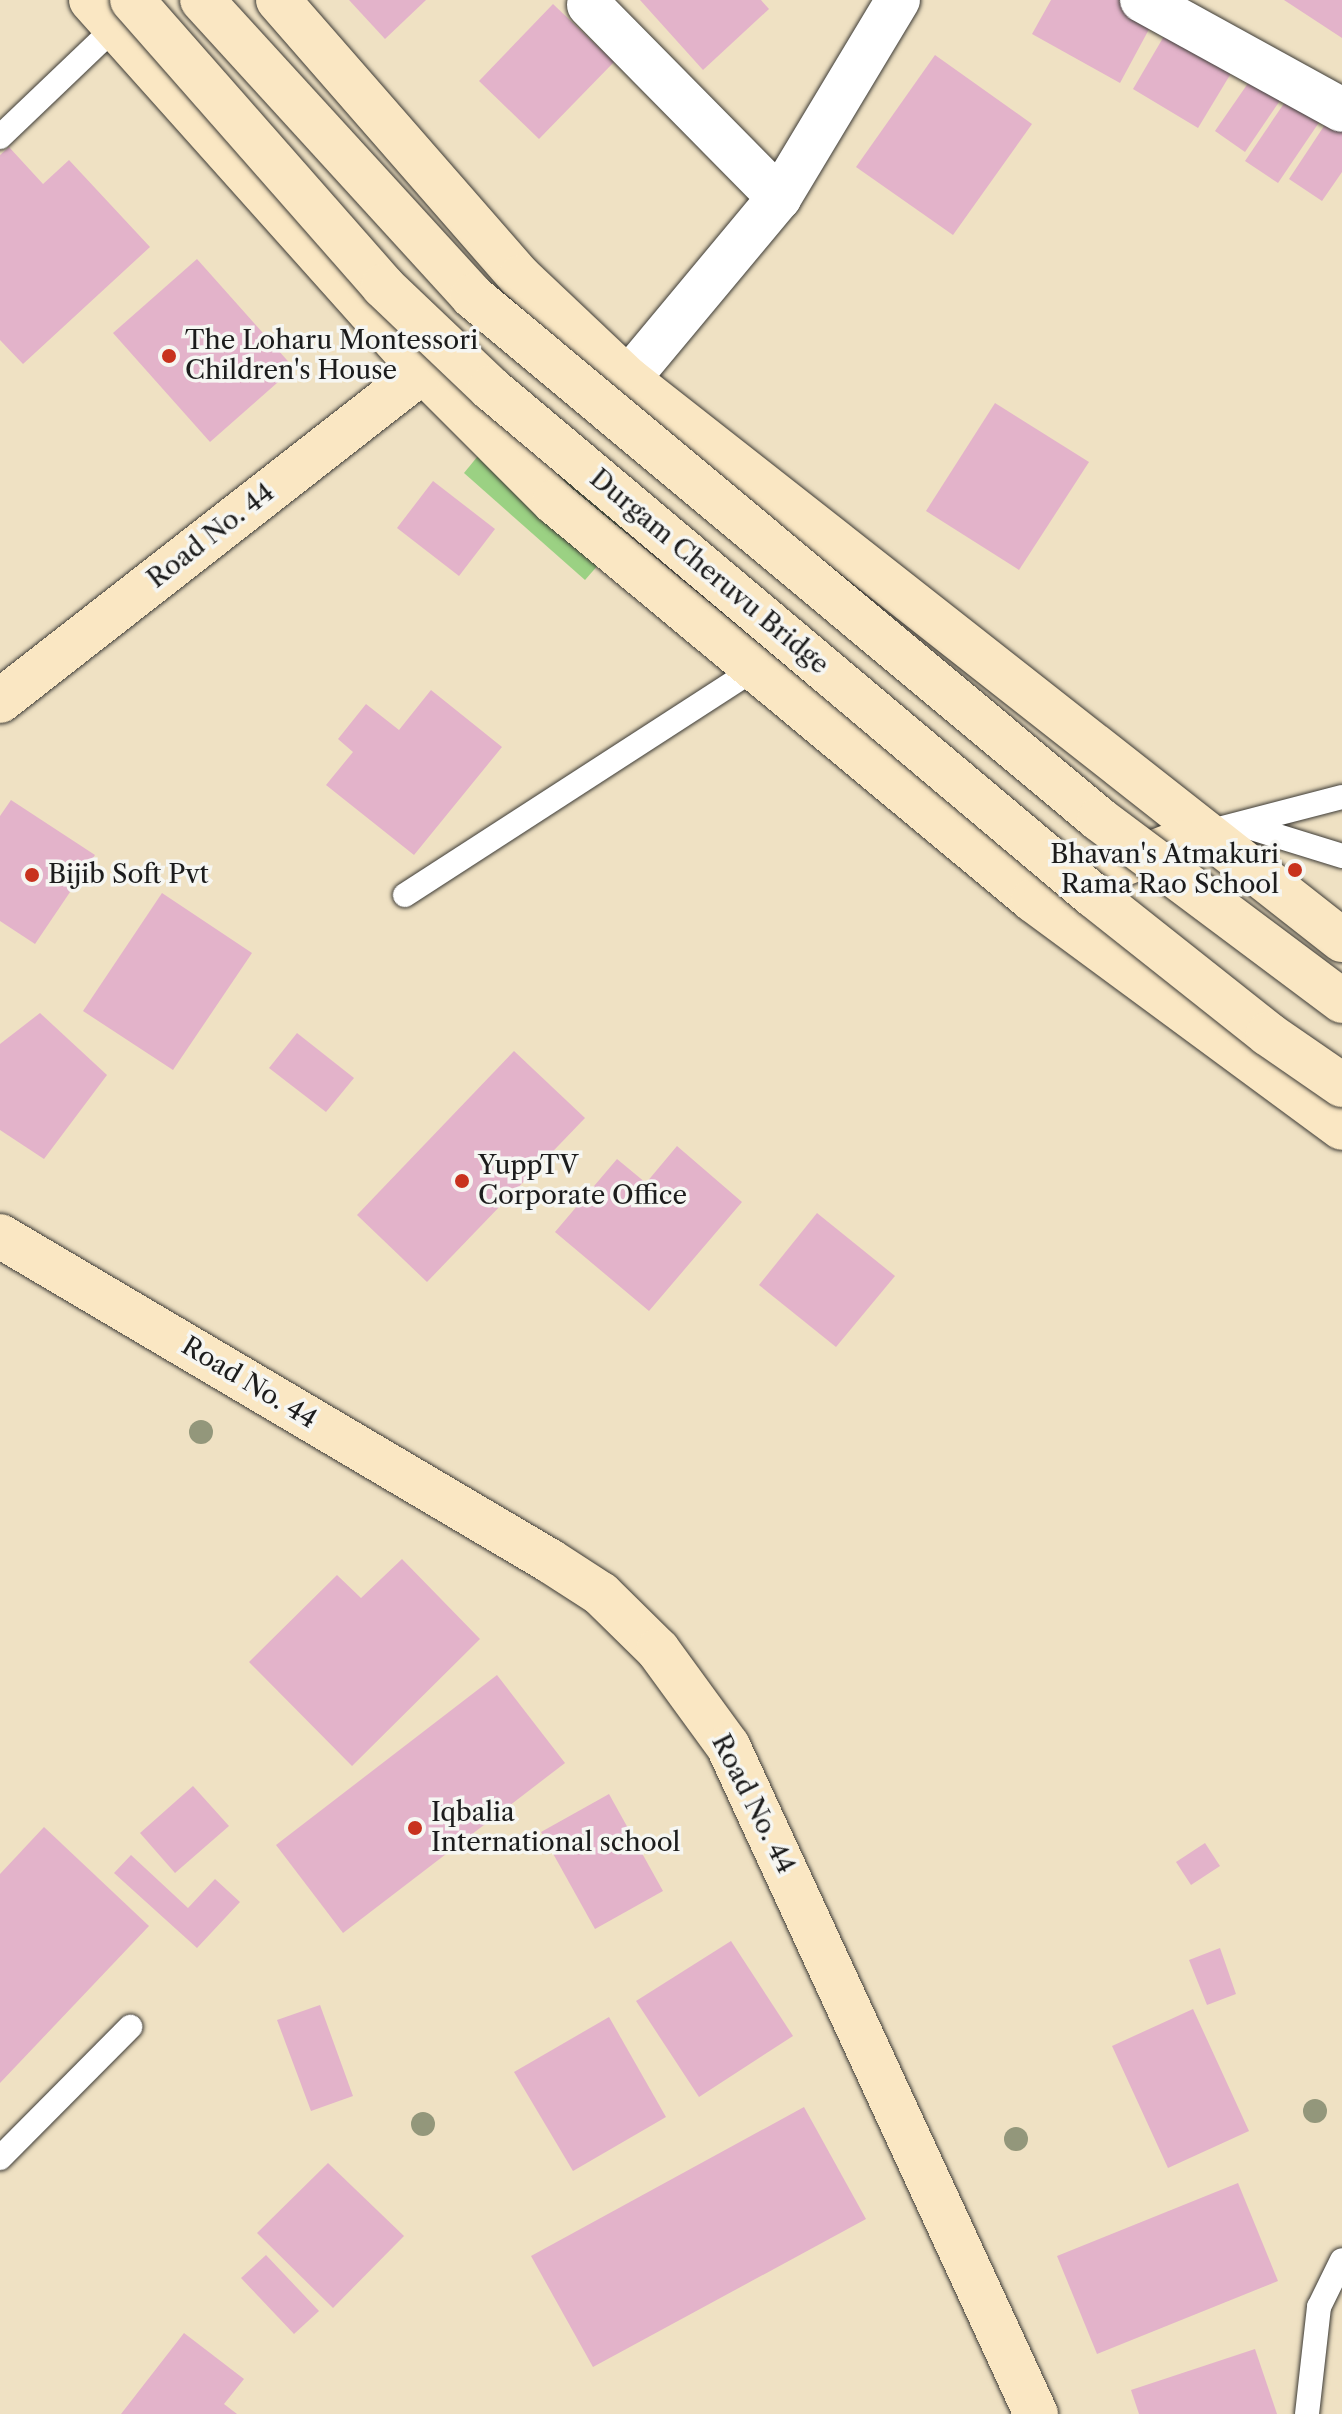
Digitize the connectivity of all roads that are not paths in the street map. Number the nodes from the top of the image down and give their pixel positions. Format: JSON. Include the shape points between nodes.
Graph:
{"nodes":[{"id":1,"x":202,"y":0,"type":"edge"},
{"id":2,"x":278,"y":0,"type":"edge"},
{"id":3,"x":898,"y":0,"type":"edge"},
{"id":4,"x":1142,"y":0,"type":"edge"},
{"id":5,"x":589,"y":5,"type":"dead end"},
{"id":6,"x":113,"y":9,"type":"edge"},
{"id":7,"x":1342,"y":110,"type":"edge"},
{"id":8,"x":0,"y":137,"type":"edge"},
{"id":9,"x":779,"y":198,"type":"junction"},
{"id":10,"x":423,"y":371,"type":"junction"},
{"id":11,"x":628,"y":379,"type":"junction"},
{"id":12,"x":755,"y":669,"type":"junction"},
{"id":13,"x":0,"y":701,"type":"edge"},
{"id":14,"x":1342,"y":797,"type":"edge"},
{"id":15,"x":1242,"y":825,"type":"junction"},
{"id":16,"x":1200,"y":834,"type":"junction"},
{"id":17,"x":1342,"y":856,"type":"edge"},
{"id":18,"x":405,"y":895,"type":"dead end"},
{"id":19,"x":1033,"y":900,"type":"junction"},
{"id":20,"x":1342,"y":940,"type":"edge"},
{"id":21,"x":1342,"y":1001,"type":"edge"},
{"id":22,"x":1342,"y":1085,"type":"edge"},
{"id":23,"x":1342,"y":1128,"type":"edge"},
{"id":24,"x":0,"y":1236,"type":"edge"},
{"id":25,"x":130,"y":2027,"type":"dead end"},
{"id":26,"x":0,"y":2158,"type":"edge"},
{"id":27,"x":1342,"y":2260,"type":"edge"},
{"id":28,"x":1036,"y":2414,"type":"edge"},
{"id":29,"x":1307,"y":2414,"type":"edge"}],
"edges":[{"from":1,"to":21,"type":"main road","bridge":true,"via":[[472,296],[1099,819]]},
{"from":2,"to":11,"type":"main road","via":[[520,277]]},
{"from":3,"to":9,"type":"street"},
{"from":4,"to":7,"type":"street"},
{"from":5,"to":9,"type":"street"},
{"from":6,"to":8,"type":"lane"},
{"from":6,"to":10,"type":"main road"},
{"from":6,"to":22,"type":"main road","name":"Durgam Cheruvu Bridge","bridge":true,"via":[[490,388],[1094,896],[1268,1034]]},
{"from":9,"to":11,"type":"street"},
{"from":10,"to":12,"type":"main road","via":[[554,502]]},
{"from":10,"to":13,"type":"main road","name":"Road No. 44"},
{"from":11,"to":16,"type":"main road"},
{"from":12,"to":18,"type":"lane"},
{"from":12,"to":19,"type":"main road"},
{"from":14,"to":15,"type":"lane"},
{"from":15,"to":16,"type":"lane"},
{"from":15,"to":17,"type":"lane"},
{"from":16,"to":19,"type":"main road"},
{"from":16,"to":20,"type":"main road"},
{"from":19,"to":23,"type":"main road"},
{"from":24,"to":28,"type":"main road","name":"Road No. 44","via":[[550,1561],[601,1594],[658,1650],[728,1746]]},
{"from":25,"to":26,"type":"lane"},
{"from":27,"to":29,"type":"lane","via":[[1319,2307]]}]}
